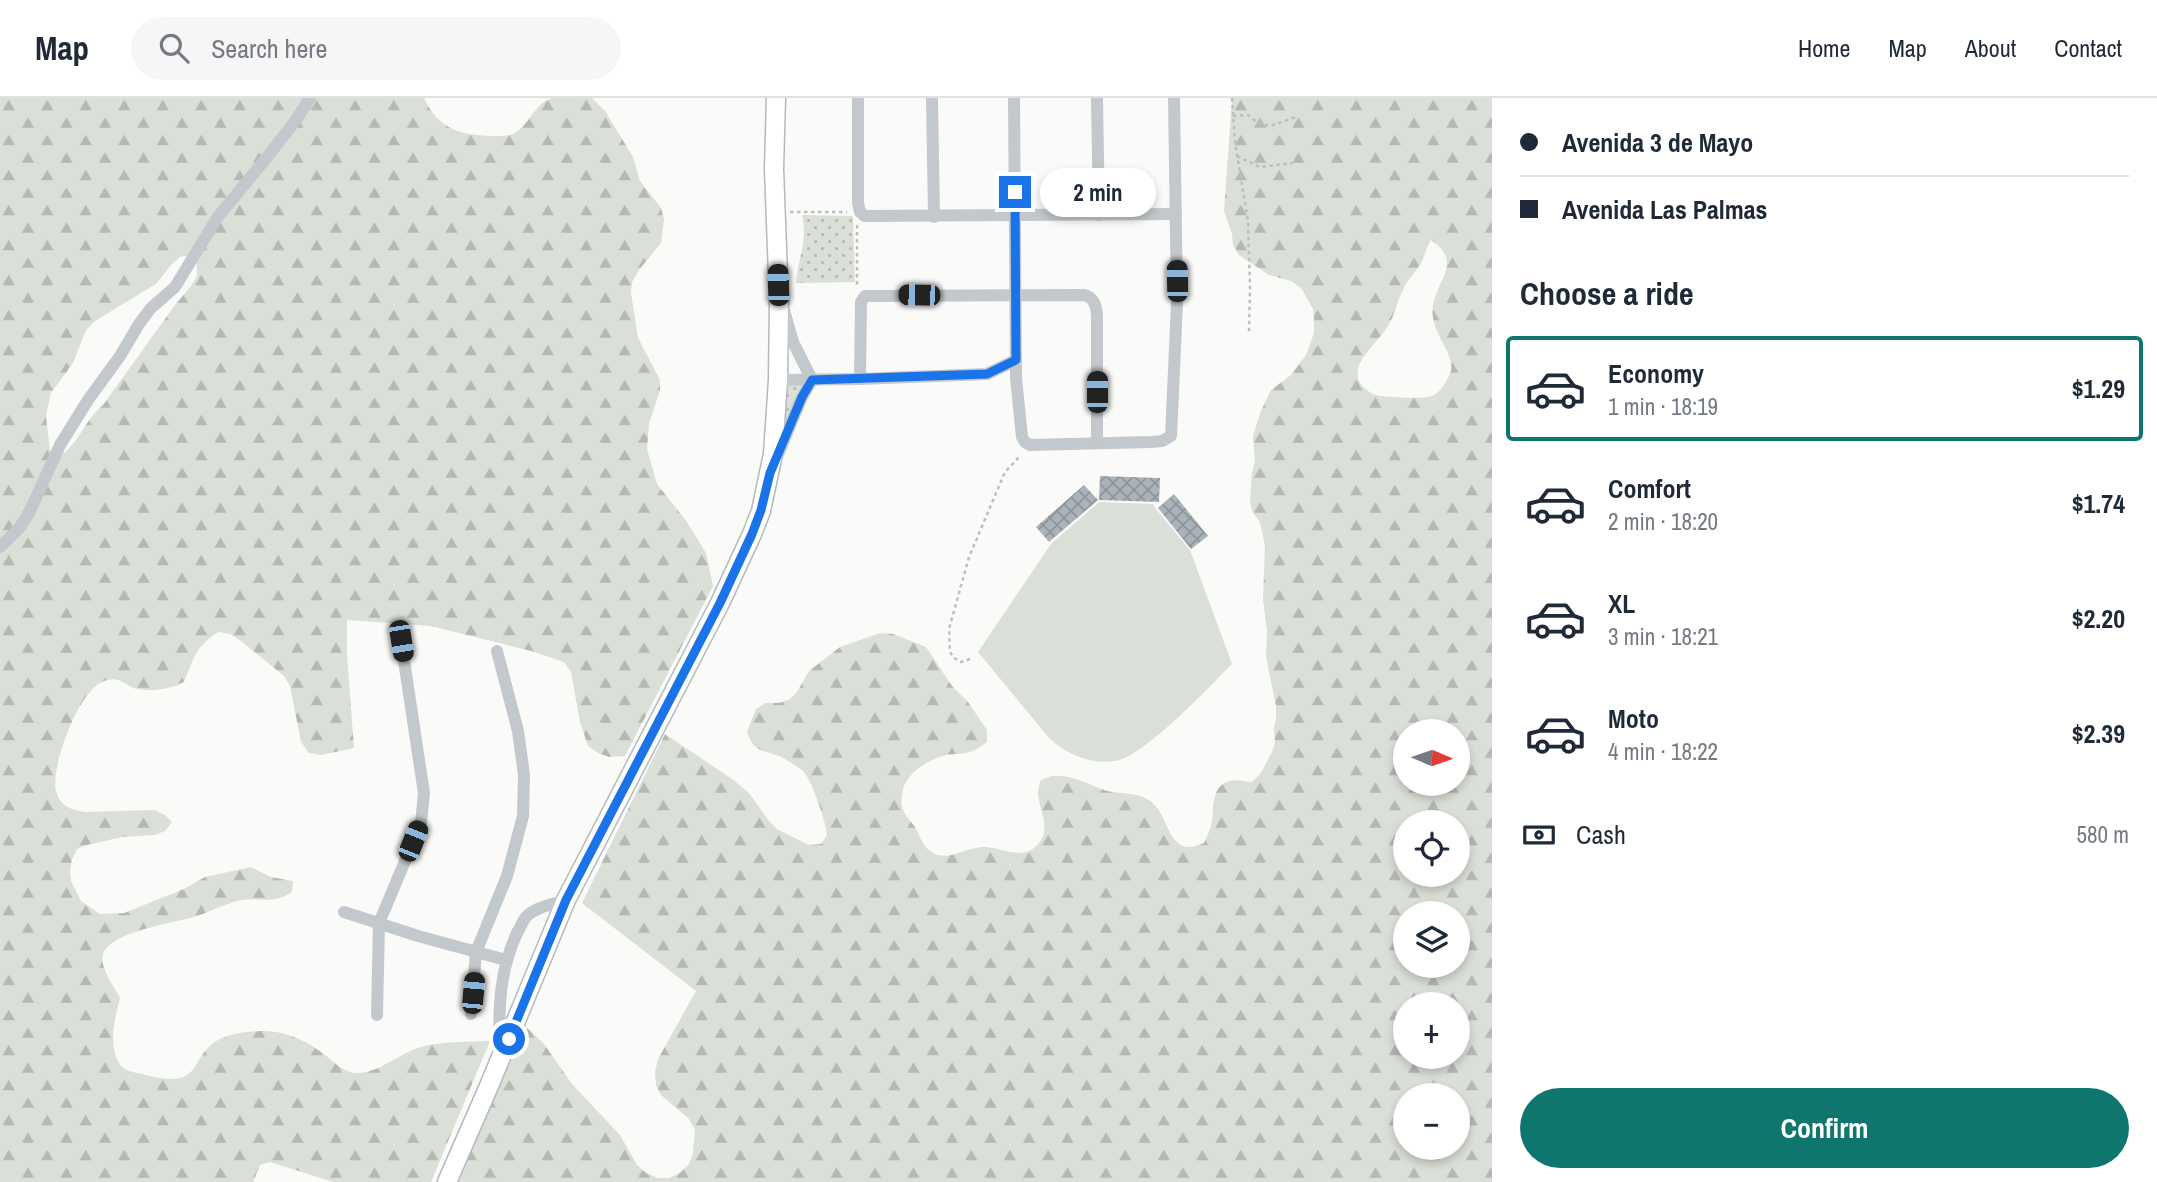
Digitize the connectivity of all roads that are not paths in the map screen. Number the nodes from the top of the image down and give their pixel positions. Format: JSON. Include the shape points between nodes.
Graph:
{"nodes":[{"id":1,"x":310,"y":98,"type":"edge"},
{"id":2,"x":776,"y":98,"type":"edge"},
{"id":3,"x":858,"y":98,"type":"edge"},
{"id":4,"x":932,"y":98,"type":"edge"},
{"id":5,"x":1014,"y":98,"type":"edge"},
{"id":6,"x":1097,"y":98,"type":"edge"},
{"id":7,"x":1174,"y":98,"type":"edge"},
{"id":8,"x":1099,"y":215,"type":"junction"},
{"id":9,"x":1176,"y":215,"type":"junction"},
{"id":10,"x":934,"y":216,"type":"junction"},
{"id":11,"x":1015,"y":216,"type":"junction"},
{"id":12,"x":778,"y":285,"type":"junction"},
{"id":13,"x":1016,"y":296,"type":"junction"},
{"id":14,"x":1016,"y":360,"type":"junction"},
{"id":15,"x":860,"y":379,"type":"junction"},
{"id":16,"x":778,"y":380,"type":"junction"},
{"id":17,"x":812,"y":380,"type":"junction"},
{"id":18,"x":1097,"y":443,"type":"junction"},
{"id":19,"x":770,"y":473,"type":"junction"},
{"id":20,"x":0,"y":547,"type":"edge"},
{"id":21,"x":401,"y":641,"type":"dead end"},
{"id":22,"x":497,"y":651,"type":"dead end"},
{"id":23,"x":566,"y":900,"type":"junction"},
{"id":24,"x":344,"y":912,"type":"dead end"},
{"id":25,"x":379,"y":923,"type":"junction"},
{"id":26,"x":476,"y":952,"type":"junction"},
{"id":27,"x":506,"y":960,"type":"junction"},
{"id":28,"x":471,"y":1014,"type":"dead end"},
{"id":29,"x":377,"y":1016,"type":"dead end"},
{"id":30,"x":500,"y":1061,"type":"junction"},
{"id":31,"x":447,"y":1182,"type":"edge"}],
"edges":[{"from":1,"to":20,"type":"street","via":[[217,218],[175,286],[139,324],[60,446],[29,513]]},
{"from":2,"to":12,"type":"street"},
{"from":3,"to":10,"type":"street","via":[[860,212],[876,217]]},
{"from":4,"to":10,"type":"street"},
{"from":5,"to":11,"type":"street"},
{"from":6,"to":8,"type":"street"},
{"from":7,"to":9,"type":"street"},
{"from":8,"to":9,"type":"street"},
{"from":8,"to":11,"type":"street"},
{"from":9,"to":18,"type":"street","via":[[1171,436],[1162,441]]},
{"from":10,"to":11,"type":"street"},
{"from":11,"to":13,"type":"street"},
{"from":12,"to":16,"type":"street"},
{"from":12,"to":17,"type":"street","via":[[793,342]]},
{"from":13,"to":14,"type":"street"},
{"from":13,"to":15,"type":"street","via":[[864,296]]},
{"from":13,"to":18,"type":"street","via":[[1085,295],[1096,305]]},
{"from":14,"to":15,"type":"street","via":[[987,374]]},
{"from":14,"to":18,"type":"street","via":[[1025,442]]},
{"from":15,"to":17,"type":"street"},
{"from":16,"to":17,"type":"street"},
{"from":16,"to":19,"type":"street"},
{"from":17,"to":19,"type":"street"},
{"from":19,"to":23,"type":"street","via":[[752,534],[720,603]]},
{"from":21,"to":25,"type":"street","via":[[424,793],[421,822]]},
{"from":22,"to":26,"type":"street","via":[[518,731],[523,816],[507,876]]},
{"from":23,"to":27,"type":"street","via":[[525,917]]},
{"from":23,"to":30,"type":"street"},
{"from":24,"to":25,"type":"street"},
{"from":25,"to":26,"type":"street"},
{"from":25,"to":29,"type":"street"},
{"from":26,"to":27,"type":"street"},
{"from":26,"to":28,"type":"street"},
{"from":27,"to":30,"type":"street","via":[[498,1021]]},
{"from":30,"to":31,"type":"street"}]}
